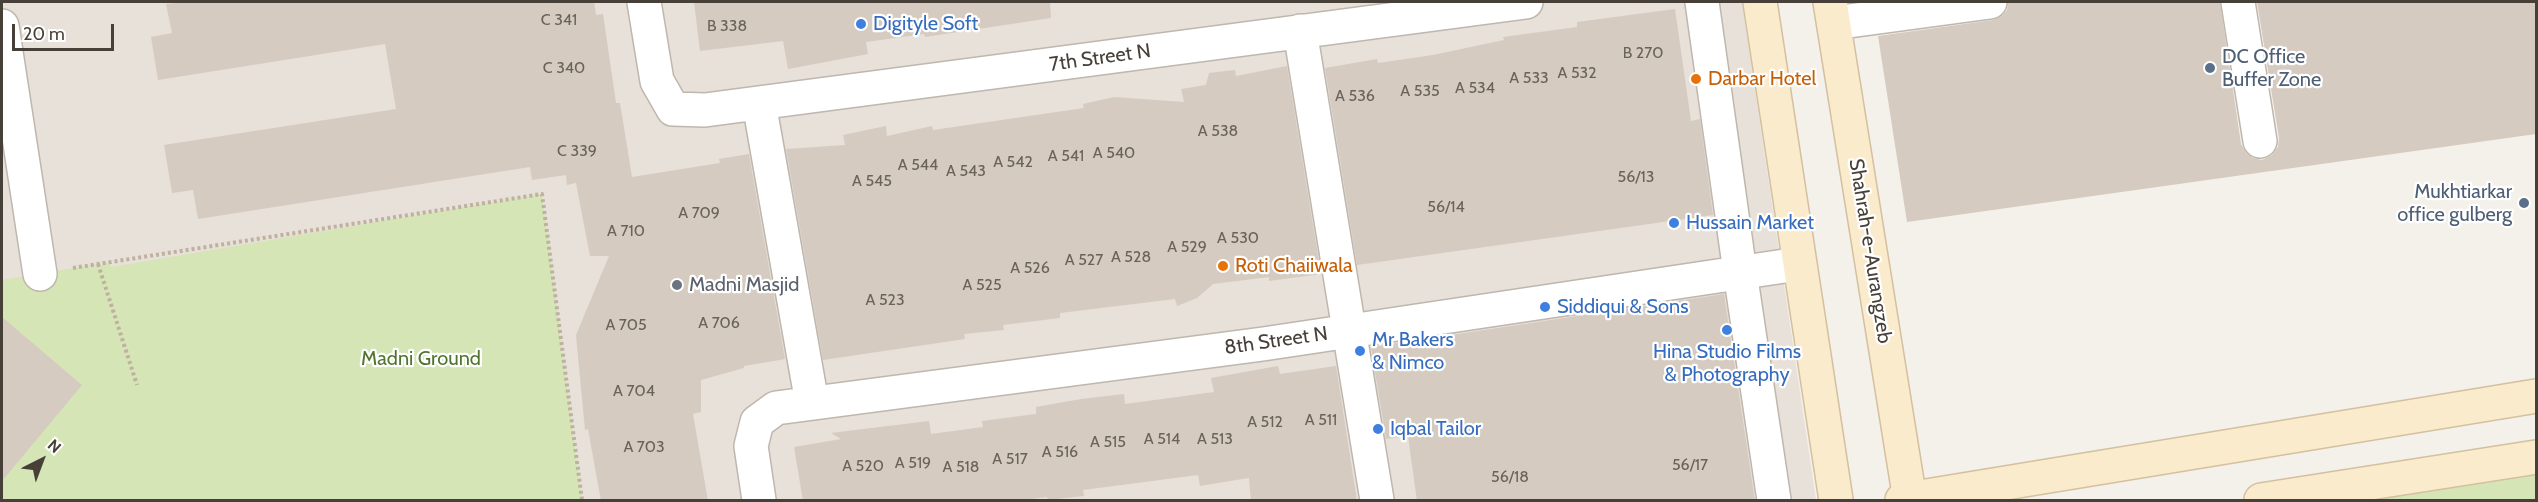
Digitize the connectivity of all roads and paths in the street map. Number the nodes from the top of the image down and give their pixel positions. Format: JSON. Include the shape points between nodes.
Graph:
{"nodes":[{"id":1,"x":644,"y":2,"type":"edge"},
{"id":2,"x":1526,"y":2,"type":"edge"},
{"id":3,"x":1702,"y":2,"type":"edge"},
{"id":4,"x":1760,"y":2,"type":"edge"},
{"id":5,"x":1990,"y":2,"type":"edge"},
{"id":6,"x":2238,"y":2,"type":"edge"},
{"id":7,"x":1832,"y":12,"type":"edge"},
{"id":8,"x":2,"y":26,"type":"edge"},
{"id":9,"x":1300,"y":31,"type":"junction"},
{"id":10,"x":759,"y":103,"type":"junction"},
{"id":11,"x":2260,"y":141,"type":"dead end"},
{"id":12,"x":98,"y":264,"type":"junction"},
{"id":13,"x":1798,"y":264,"type":"junction"},
{"id":14,"x":1740,"y":272,"type":"junction"},
{"id":15,"x":40,"y":274,"type":"joint"},
{"id":16,"x":1349,"y":331,"type":"junction"},
{"id":17,"x":136,"y":385,"type":"dead end"},
{"id":18,"x":2536,"y":396,"type":"edge"},
{"id":19,"x":812,"y":403,"type":"junction"},
{"id":20,"x":2536,"y":457,"type":"edge"},
{"id":21,"x":1907,"y":500,"type":"edge"},
{"id":22,"x":582,"y":501,"type":"edge"},
{"id":23,"x":759,"y":501,"type":"edge"},
{"id":24,"x":1377,"y":501,"type":"edge"},
{"id":25,"x":1774,"y":501,"type":"edge"},
{"id":26,"x":1836,"y":501,"type":"edge"},
{"id":27,"x":2261,"y":501,"type":"edge"}],
"edges":[{"from":1,"to":10,"type":"street","name":"7th Street N","via":[[657,81],[673,109],[705,110]]},
{"from":2,"to":9,"type":"street","name":"7th Street N"},
{"from":3,"to":14,"type":"street"},
{"from":4,"to":13,"type":"main road"},
{"from":5,"to":7,"type":"street"},
{"from":6,"to":11,"type":"street"},
{"from":7,"to":21,"type":"main road","name":"Shahrah-e-Aurangzeb"},
{"from":8,"to":15,"type":"street"},
{"from":9,"to":10,"type":"street","name":"7th Street N"},
{"from":9,"to":16,"type":"street"},
{"from":10,"to":19,"type":"street"},
{"from":12,"to":15,"type":"path"},
{"from":12,"to":17,"type":"path"},
{"from":12,"to":22,"type":"path","via":[[542,194]]},
{"from":13,"to":14,"type":"street","name":"8th Street N"},
{"from":13,"to":26,"type":"main road"},
{"from":14,"to":16,"type":"street","name":"8th Street N"},
{"from":14,"to":25,"type":"street"},
{"from":16,"to":19,"type":"street","name":"8th Street N"},
{"from":16,"to":24,"type":"street"},
{"from":18,"to":21,"type":"main road"},
{"from":19,"to":23,"type":"street","name":"8th Street N","via":[[776,408],[757,422],[751,446]]},
{"from":20,"to":27,"type":"main road"}]}
